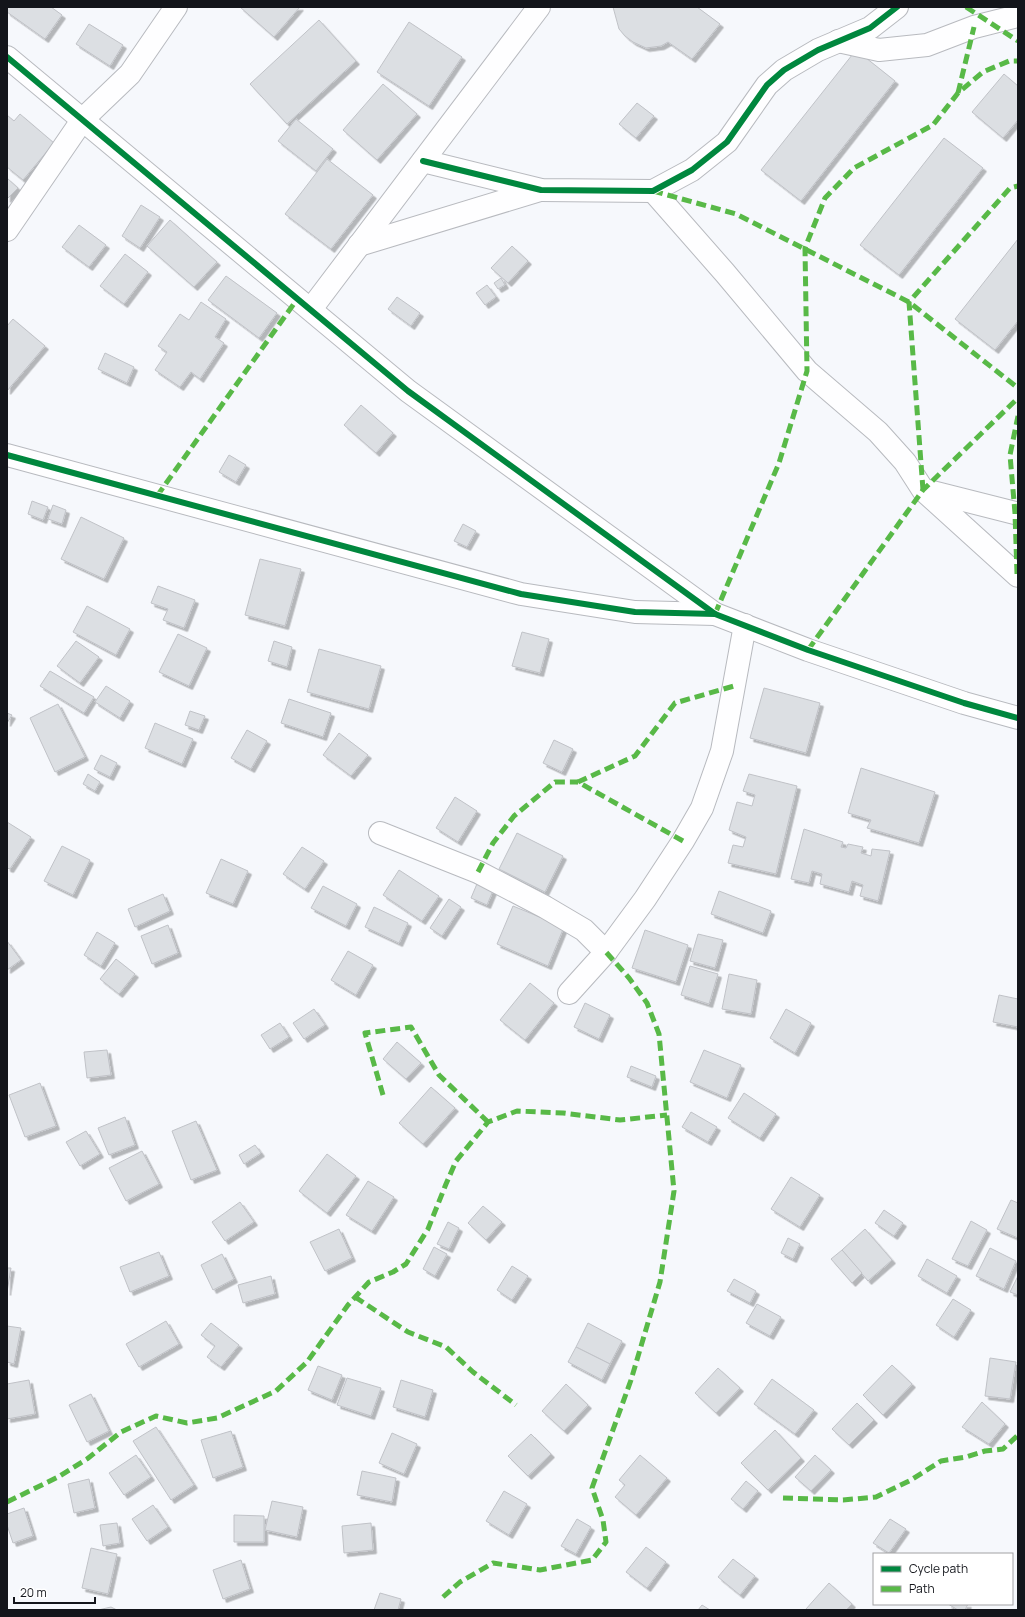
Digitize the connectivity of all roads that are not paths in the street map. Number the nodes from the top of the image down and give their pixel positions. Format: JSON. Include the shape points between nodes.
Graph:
{"nodes":[{"id":1,"x":176,"y":7,"type":"edge"},
{"id":2,"x":539,"y":7,"type":"edge"},
{"id":3,"x":897,"y":7,"type":"edge"},
{"id":4,"x":1018,"y":16,"type":"edge"},
{"id":5,"x":838,"y":41,"type":"junction"},
{"id":6,"x":7,"y":57,"type":"edge"},
{"id":7,"x":83,"y":120,"type":"junction"},
{"id":8,"x":423,"y":161,"type":"junction"},
{"id":9,"x":541,"y":190,"type":"junction"},
{"id":10,"x":653,"y":191,"type":"junction"},
{"id":11,"x":7,"y":230,"type":"edge"},
{"id":12,"x":359,"y":244,"type":"junction"},
{"id":13,"x":311,"y":309,"type":"junction"},
{"id":14,"x":7,"y":455,"type":"edge"},
{"id":15,"x":923,"y":490,"type":"junction"},
{"id":16,"x":1018,"y":512,"type":"edge"},
{"id":17,"x":1018,"y":576,"type":"edge"},
{"id":18,"x":715,"y":614,"type":"junction"},
{"id":19,"x":745,"y":625,"type":"junction"},
{"id":20,"x":1018,"y":718,"type":"edge"},
{"id":21,"x":380,"y":833,"type":"dead end"},
{"id":22,"x":606,"y":952,"type":"junction"},
{"id":23,"x":569,"y":993,"type":"dead end"}],
"edges":[{"from":1,"to":7,"type":"street","via":[[130,74]]},
{"from":2,"to":8,"type":"street"},
{"from":3,"to":5,"type":"street","via":[[870,28]]},
{"from":4,"to":5,"type":"street","via":[[974,27],[927,45],[879,50]]},
{"from":5,"to":10,"type":"street","via":[[784,70],[767,85],[727,142],[692,170]]},
{"from":6,"to":7,"type":"street"},
{"from":7,"to":11,"type":"street"},
{"from":7,"to":13,"type":"street"},
{"from":8,"to":9,"type":"street"},
{"from":8,"to":12,"type":"street"},
{"from":9,"to":10,"type":"street"},
{"from":9,"to":12,"type":"street"},
{"from":10,"to":15,"type":"street","via":[[807,370],[878,432],[905,462]]},
{"from":12,"to":13,"type":"street"},
{"from":13,"to":18,"type":"street","via":[[408,391]]},
{"from":14,"to":18,"type":"street","via":[[521,594],[635,612]]},
{"from":15,"to":16,"type":"street"},
{"from":15,"to":17,"type":"street"},
{"from":18,"to":19,"type":"street"},
{"from":19,"to":20,"type":"street","via":[[808,650],[942,696]]},
{"from":19,"to":22,"type":"street","via":[[722,751],[702,808],[650,893]]},
{"from":21,"to":22,"type":"street","via":[[478,872],[545,907],[584,930]]},
{"from":22,"to":23,"type":"street"}]}
